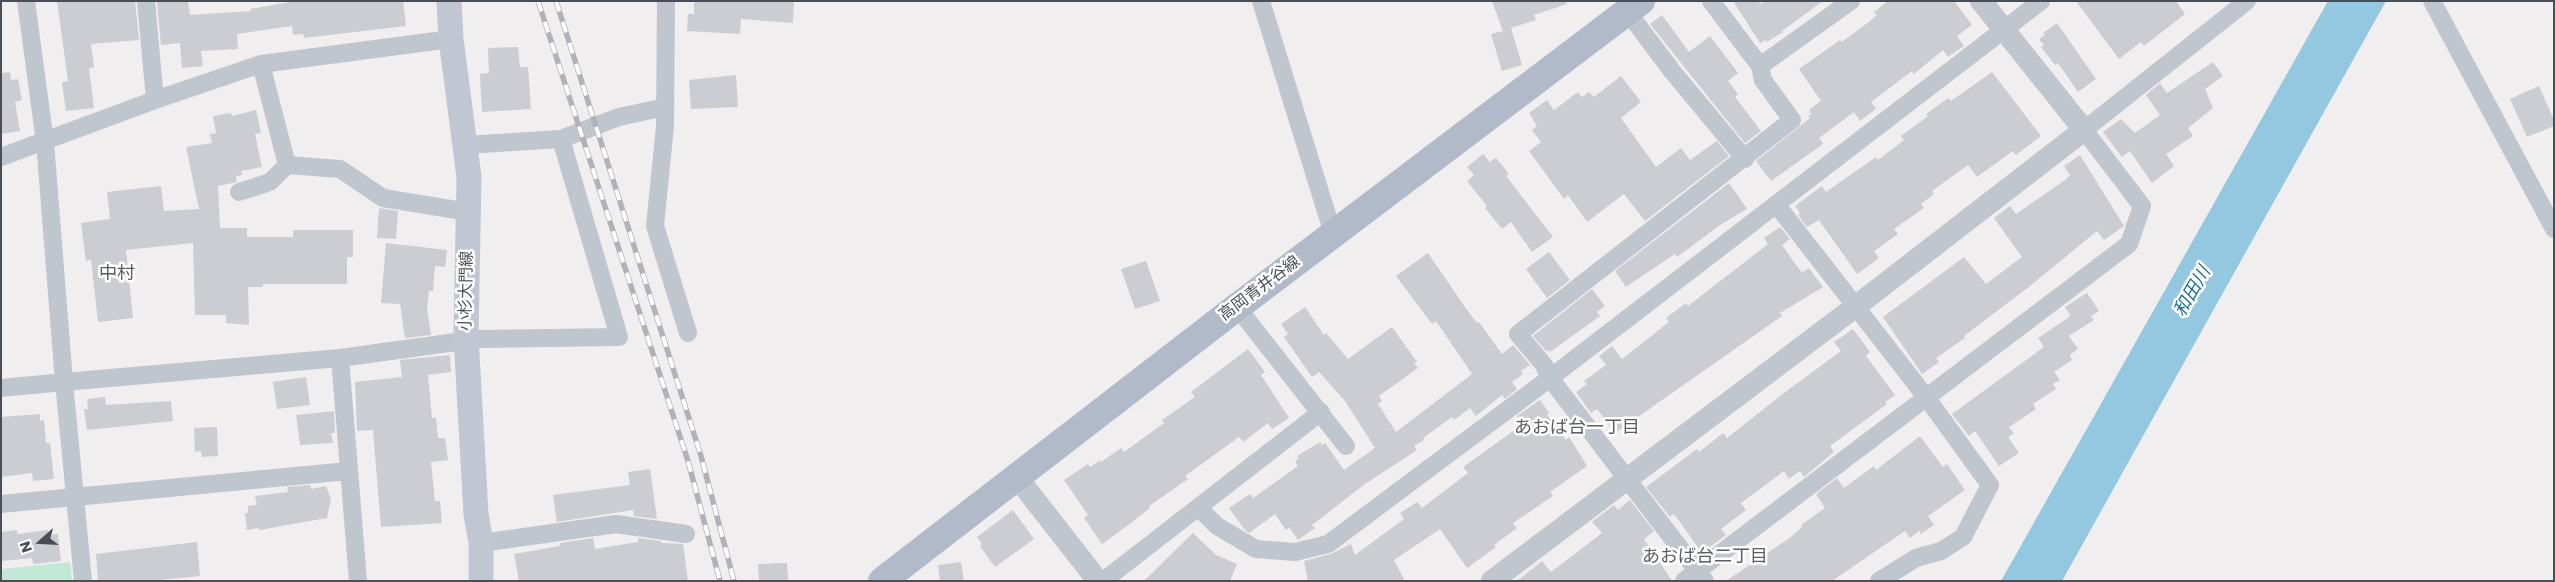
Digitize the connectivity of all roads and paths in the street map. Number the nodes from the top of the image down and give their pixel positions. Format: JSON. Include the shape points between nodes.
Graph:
{"nodes":[{"id":1,"x":26,"y":1,"type":"edge"},
{"id":2,"x":146,"y":1,"type":"edge"},
{"id":3,"x":449,"y":1,"type":"edge"},
{"id":4,"x":666,"y":1,"type":"edge"},
{"id":5,"x":1262,"y":1,"type":"edge"},
{"id":6,"x":1711,"y":1,"type":"edge"},
{"id":7,"x":1851,"y":1,"type":"edge"},
{"id":8,"x":1981,"y":1,"type":"edge"},
{"id":9,"x":2041,"y":1,"type":"edge"},
{"id":10,"x":2247,"y":1,"type":"edge"},
{"id":11,"x":2432,"y":1,"type":"edge"},
{"id":12,"x":1632,"y":6,"type":"edge"},
{"id":13,"x":2002,"y":30,"type":"junction"},
{"id":14,"x":451,"y":39,"type":"junction"},
{"id":15,"x":261,"y":64,"type":"junction"},
{"id":16,"x":1760,"y":66,"type":"junction"},
{"id":17,"x":155,"y":100,"type":"junction"},
{"id":18,"x":665,"y":107,"type":"junction"},
{"id":19,"x":2084,"y":130,"type":"junction"},
{"id":20,"x":561,"y":139,"type":"junction"},
{"id":21,"x":45,"y":142,"type":"junction"},
{"id":22,"x":465,"y":145,"type":"junction"},
{"id":23,"x":1,"y":157,"type":"edge"},
{"id":24,"x":1745,"y":159,"type":"junction"},
{"id":25,"x":287,"y":165,"type":"junction"},
{"id":26,"x":239,"y":192,"type":"dead end"},
{"id":27,"x":1776,"y":204,"type":"junction"},
{"id":28,"x":469,"y":212,"type":"junction"},
{"id":29,"x":2554,"y":229,"type":"edge"},
{"id":30,"x":1333,"y":234,"type":"junction"},
{"id":31,"x":1237,"y":307,"type":"junction"},
{"id":32,"x":1854,"y":307,"type":"junction"},
{"id":33,"x":688,"y":333,"type":"dead end"},
{"id":34,"x":466,"y":342,"type":"junction"},
{"id":35,"x":340,"y":358,"type":"junction"},
{"id":36,"x":1550,"y":378,"type":"junction"},
{"id":37,"x":64,"y":382,"type":"junction"},
{"id":38,"x":1,"y":388,"type":"edge"},
{"id":39,"x":1926,"y":397,"type":"junction"},
{"id":40,"x":1321,"y":412,"type":"junction"},
{"id":41,"x":1346,"y":446,"type":"dead end"},
{"id":42,"x":348,"y":472,"type":"junction"},
{"id":43,"x":1016,"y":476,"type":"junction"},
{"id":44,"x":1627,"y":479,"type":"junction"},
{"id":45,"x":75,"y":497,"type":"junction"},
{"id":46,"x":1,"y":504,"type":"edge"},
{"id":47,"x":1199,"y":508,"type":"junction"},
{"id":48,"x":686,"y":534,"type":"dead end"},
{"id":49,"x":481,"y":543,"type":"junction"},
{"id":50,"x":1695,"y":577,"type":"edge"},
{"id":51,"x":83,"y":581,"type":"edge"},
{"id":52,"x":358,"y":581,"type":"edge"},
{"id":53,"x":481,"y":581,"type":"edge"},
{"id":54,"x":882,"y":581,"type":"edge"},
{"id":55,"x":1098,"y":581,"type":"edge"},
{"id":56,"x":1104,"y":581,"type":"edge"},
{"id":57,"x":1492,"y":581,"type":"edge"},
{"id":58,"x":1879,"y":581,"type":"edge"}],
"edges":[{"from":1,"to":21,"type":"street"},
{"from":2,"to":17,"type":"street"},
{"from":3,"to":14,"type":"main road","name":"小杉大門線"},
{"from":4,"to":18,"type":"street"},
{"from":5,"to":30,"type":"street"},
{"from":6,"to":16,"type":"street"},
{"from":7,"to":16,"type":"street"},
{"from":8,"to":13,"type":"street"},
{"from":9,"to":13,"type":"street"},
{"from":10,"to":19,"type":"street"},
{"from":11,"to":29,"type":"street"},
{"from":12,"to":24,"type":"street","via":[[1672,71]]},
{"from":12,"to":30,"type":"main road","name":"高岡青井谷線"},
{"from":13,"to":19,"type":"street"},
{"from":13,"to":27,"type":"street"},
{"from":14,"to":15,"type":"street"},
{"from":14,"to":22,"type":"main road","name":"小杉大門線"},
{"from":15,"to":17,"type":"street"},
{"from":15,"to":25,"type":"street"},
{"from":16,"to":24,"type":"street","via":[[1762,80],[1792,120]]},
{"from":17,"to":21,"type":"street"},
{"from":18,"to":20,"type":"street","via":[[619,117]]},
{"from":18,"to":33,"type":"street","via":[[666,126],[654,226]]},
{"from":19,"to":32,"type":"street"},
{"from":19,"to":39,"type":"street","via":[[2142,206],[2129,244]]},
{"from":20,"to":22,"type":"street"},
{"from":20,"to":34,"type":"street","via":[[619,337],[478,339]]},
{"from":21,"to":23,"type":"street"},
{"from":21,"to":37,"type":"street"},
{"from":22,"to":28,"type":"main road","name":"小杉大門線"},
{"from":24,"to":36,"type":"street","via":[[1518,334],[1544,365]]},
{"from":25,"to":26,"type":"street","via":[[270,182]]},
{"from":25,"to":28,"type":"street","via":[[340,169],[383,198]]},
{"from":27,"to":32,"type":"street"},
{"from":27,"to":36,"type":"street"},
{"from":28,"to":34,"type":"main road","name":"小杉大門線"},
{"from":30,"to":31,"type":"main road","name":"高岡青井谷線"},
{"from":31,"to":40,"type":"street"},
{"from":31,"to":43,"type":"main road","name":"高岡青井谷線"},
{"from":32,"to":39,"type":"street"},
{"from":32,"to":44,"type":"street"},
{"from":34,"to":35,"type":"street"},
{"from":34,"to":49,"type":"main road","name":"小杉大門線","via":[[476,514]]},
{"from":35,"to":37,"type":"street"},
{"from":35,"to":42,"type":"street"},
{"from":36,"to":44,"type":"street"},
{"from":36,"to":47,"type":"street","via":[[1328,544],[1294,552],[1256,549],[1217,526]]},
{"from":37,"to":38,"type":"street"},
{"from":37,"to":45,"type":"street"},
{"from":39,"to":50,"type":"street"},
{"from":39,"to":58,"type":"street","via":[[1990,485],[1963,537],[1941,550],[1916,558]]},
{"from":40,"to":41,"type":"street"},
{"from":40,"to":47,"type":"street"},
{"from":42,"to":45,"type":"street"},
{"from":42,"to":52,"type":"street"},
{"from":43,"to":54,"type":"main road","name":"高岡青井谷線"},
{"from":43,"to":55,"type":"street"},
{"from":44,"to":50,"type":"street"},
{"from":44,"to":57,"type":"street"},
{"from":45,"to":46,"type":"street"},
{"from":45,"to":51,"type":"street"},
{"from":47,"to":56,"type":"street"},
{"from":48,"to":49,"type":"street","via":[[616,524]]},
{"from":49,"to":53,"type":"main road","name":"小杉大門線"}]}
